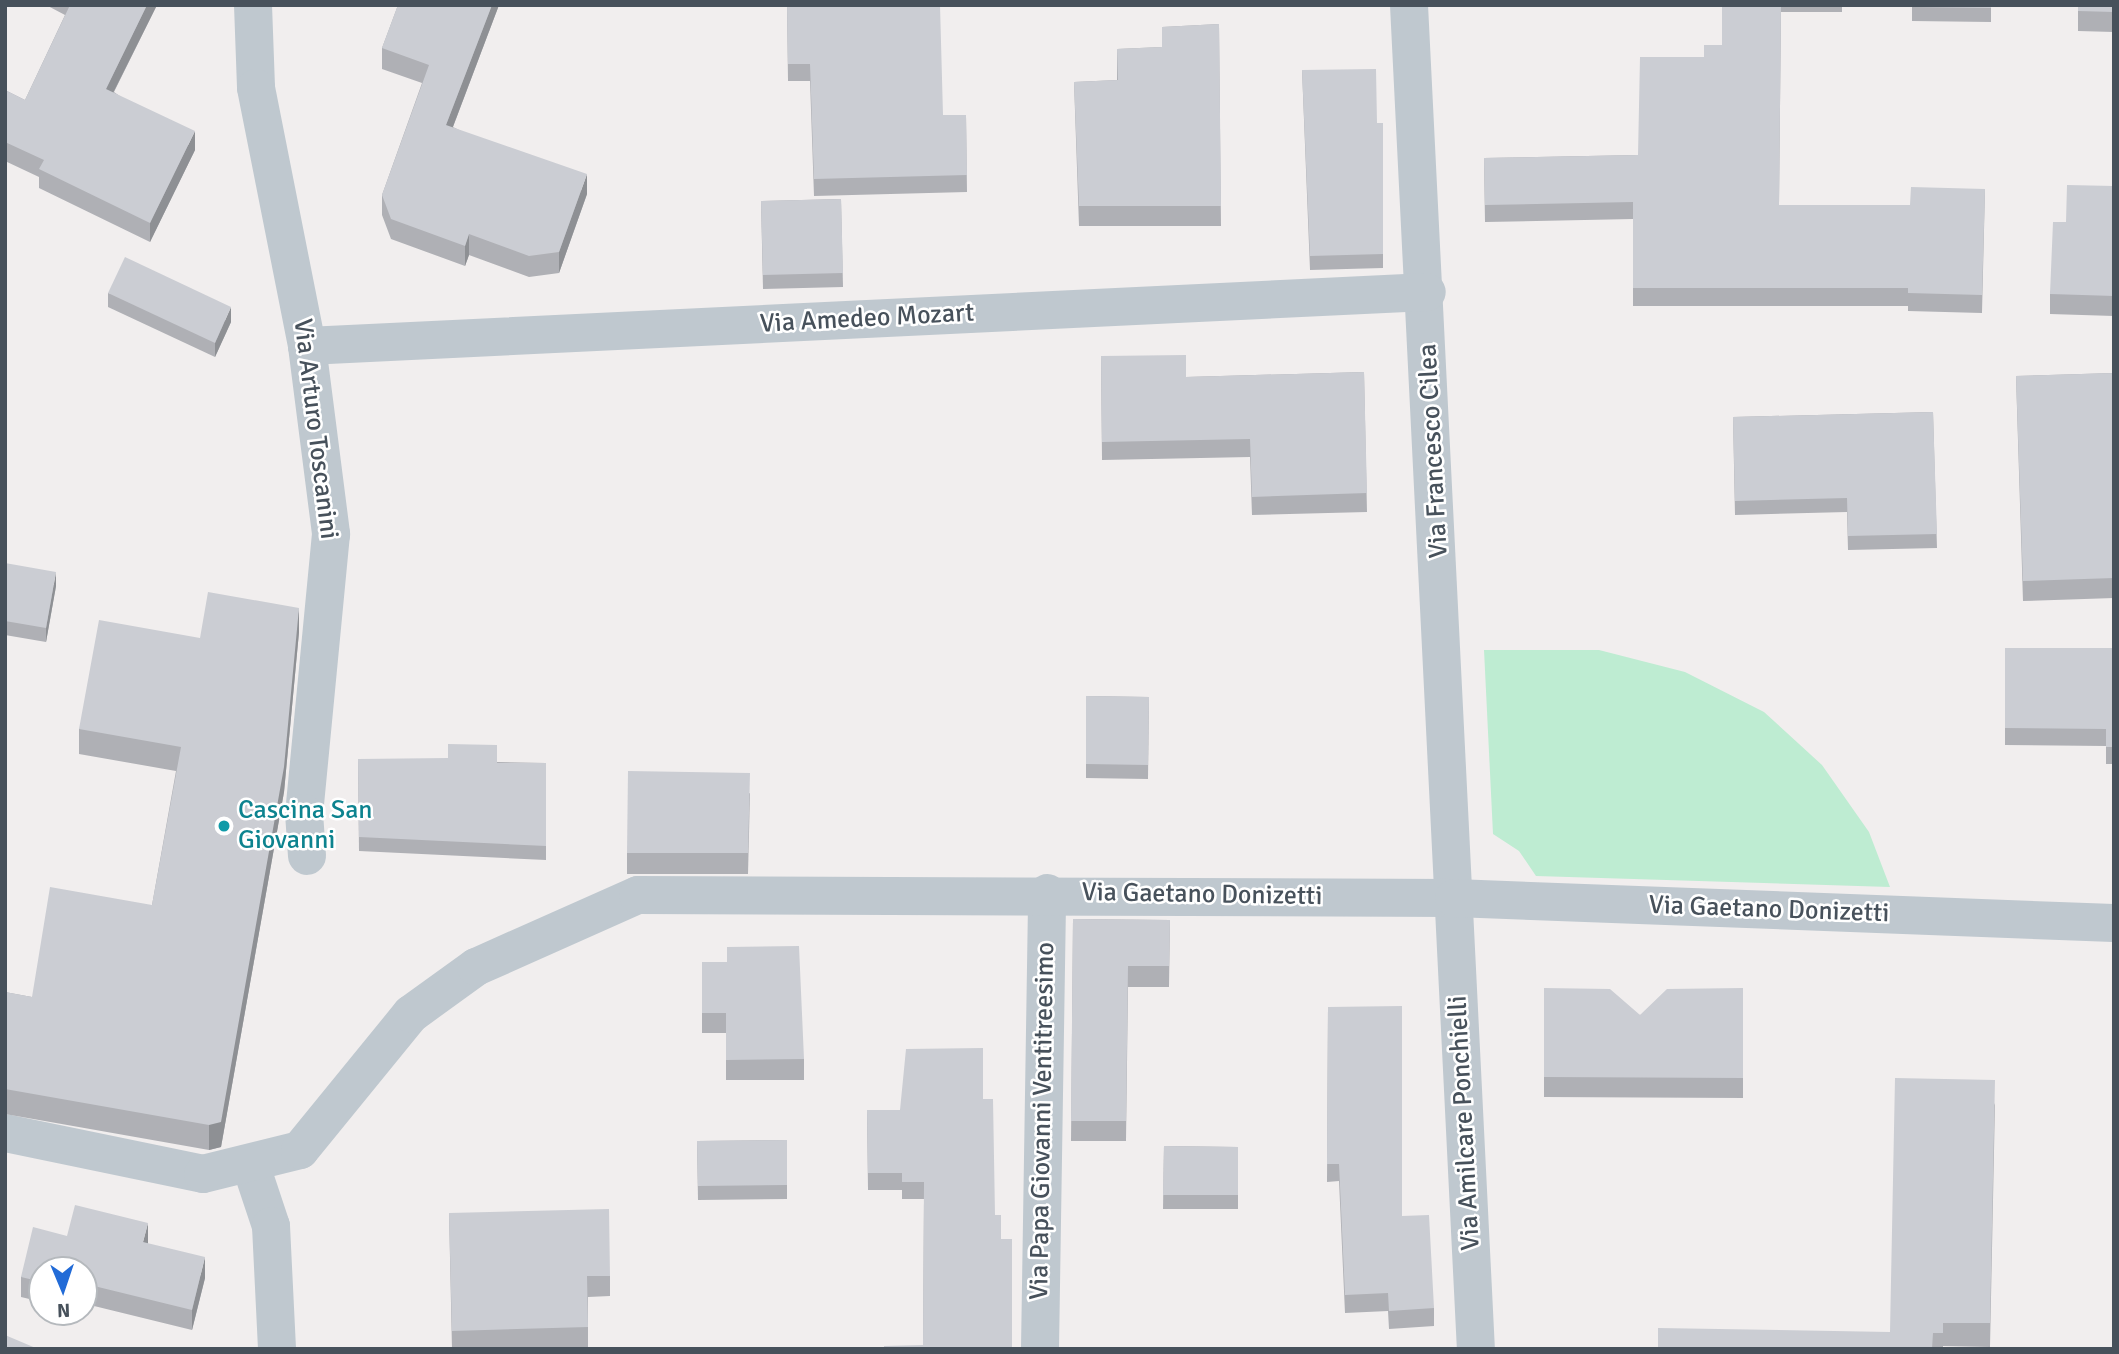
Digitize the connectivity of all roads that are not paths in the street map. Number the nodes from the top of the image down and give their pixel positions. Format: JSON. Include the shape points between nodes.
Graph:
{"nodes":[{"id":1,"x":253,"y":5,"type":"edge"},
{"id":2,"x":1409,"y":5,"type":"edge"},
{"id":3,"x":1427,"y":292,"type":"junction"},
{"id":4,"x":307,"y":346,"type":"junction"},
{"id":5,"x":307,"y":856,"type":"dead end"},
{"id":6,"x":1046,"y":893,"type":"junction"},
{"id":7,"x":1454,"y":898,"type":"junction"},
{"id":8,"x":2114,"y":923,"type":"edge"},
{"id":9,"x":5,"y":1133,"type":"edge"},
{"id":10,"x":251,"y":1166,"type":"junction"},
{"id":11,"x":277,"y":1349,"type":"edge"},
{"id":12,"x":1040,"y":1349,"type":"edge"},
{"id":13,"x":1476,"y":1349,"type":"edge"}],
"edges":[{"from":1,"to":4,"type":"street","name":"Via Arturo Toscanini","via":[[256,88]]},
{"from":2,"to":3,"type":"street","name":"Via Francesco Cilea"},
{"from":3,"to":4,"type":"street","name":"Via Amedeo Mozart"},
{"from":3,"to":7,"type":"street","name":"Via Francesco Cilea"},
{"from":4,"to":5,"type":"street","name":"Via Arturo Toscanini","via":[[331,534],[304,813]]},
{"from":6,"to":7,"type":"street","name":"Via Gaetano Donizetti"},
{"from":6,"to":10,"type":"street","name":"Via Gaetano Donizetti","via":[[638,895],[476,967],[411,1014],[300,1150]]},
{"from":6,"to":12,"type":"street","name":"Via Papa Giovanni Ventitreesimo"},
{"from":7,"to":8,"type":"street","name":"Via Gaetano Donizetti"},
{"from":7,"to":13,"type":"street","name":"Via Amilcare Ponchielli"},
{"from":9,"to":10,"type":"street","via":[[203,1174]]},
{"from":10,"to":11,"type":"street","via":[[271,1226]]}]}
